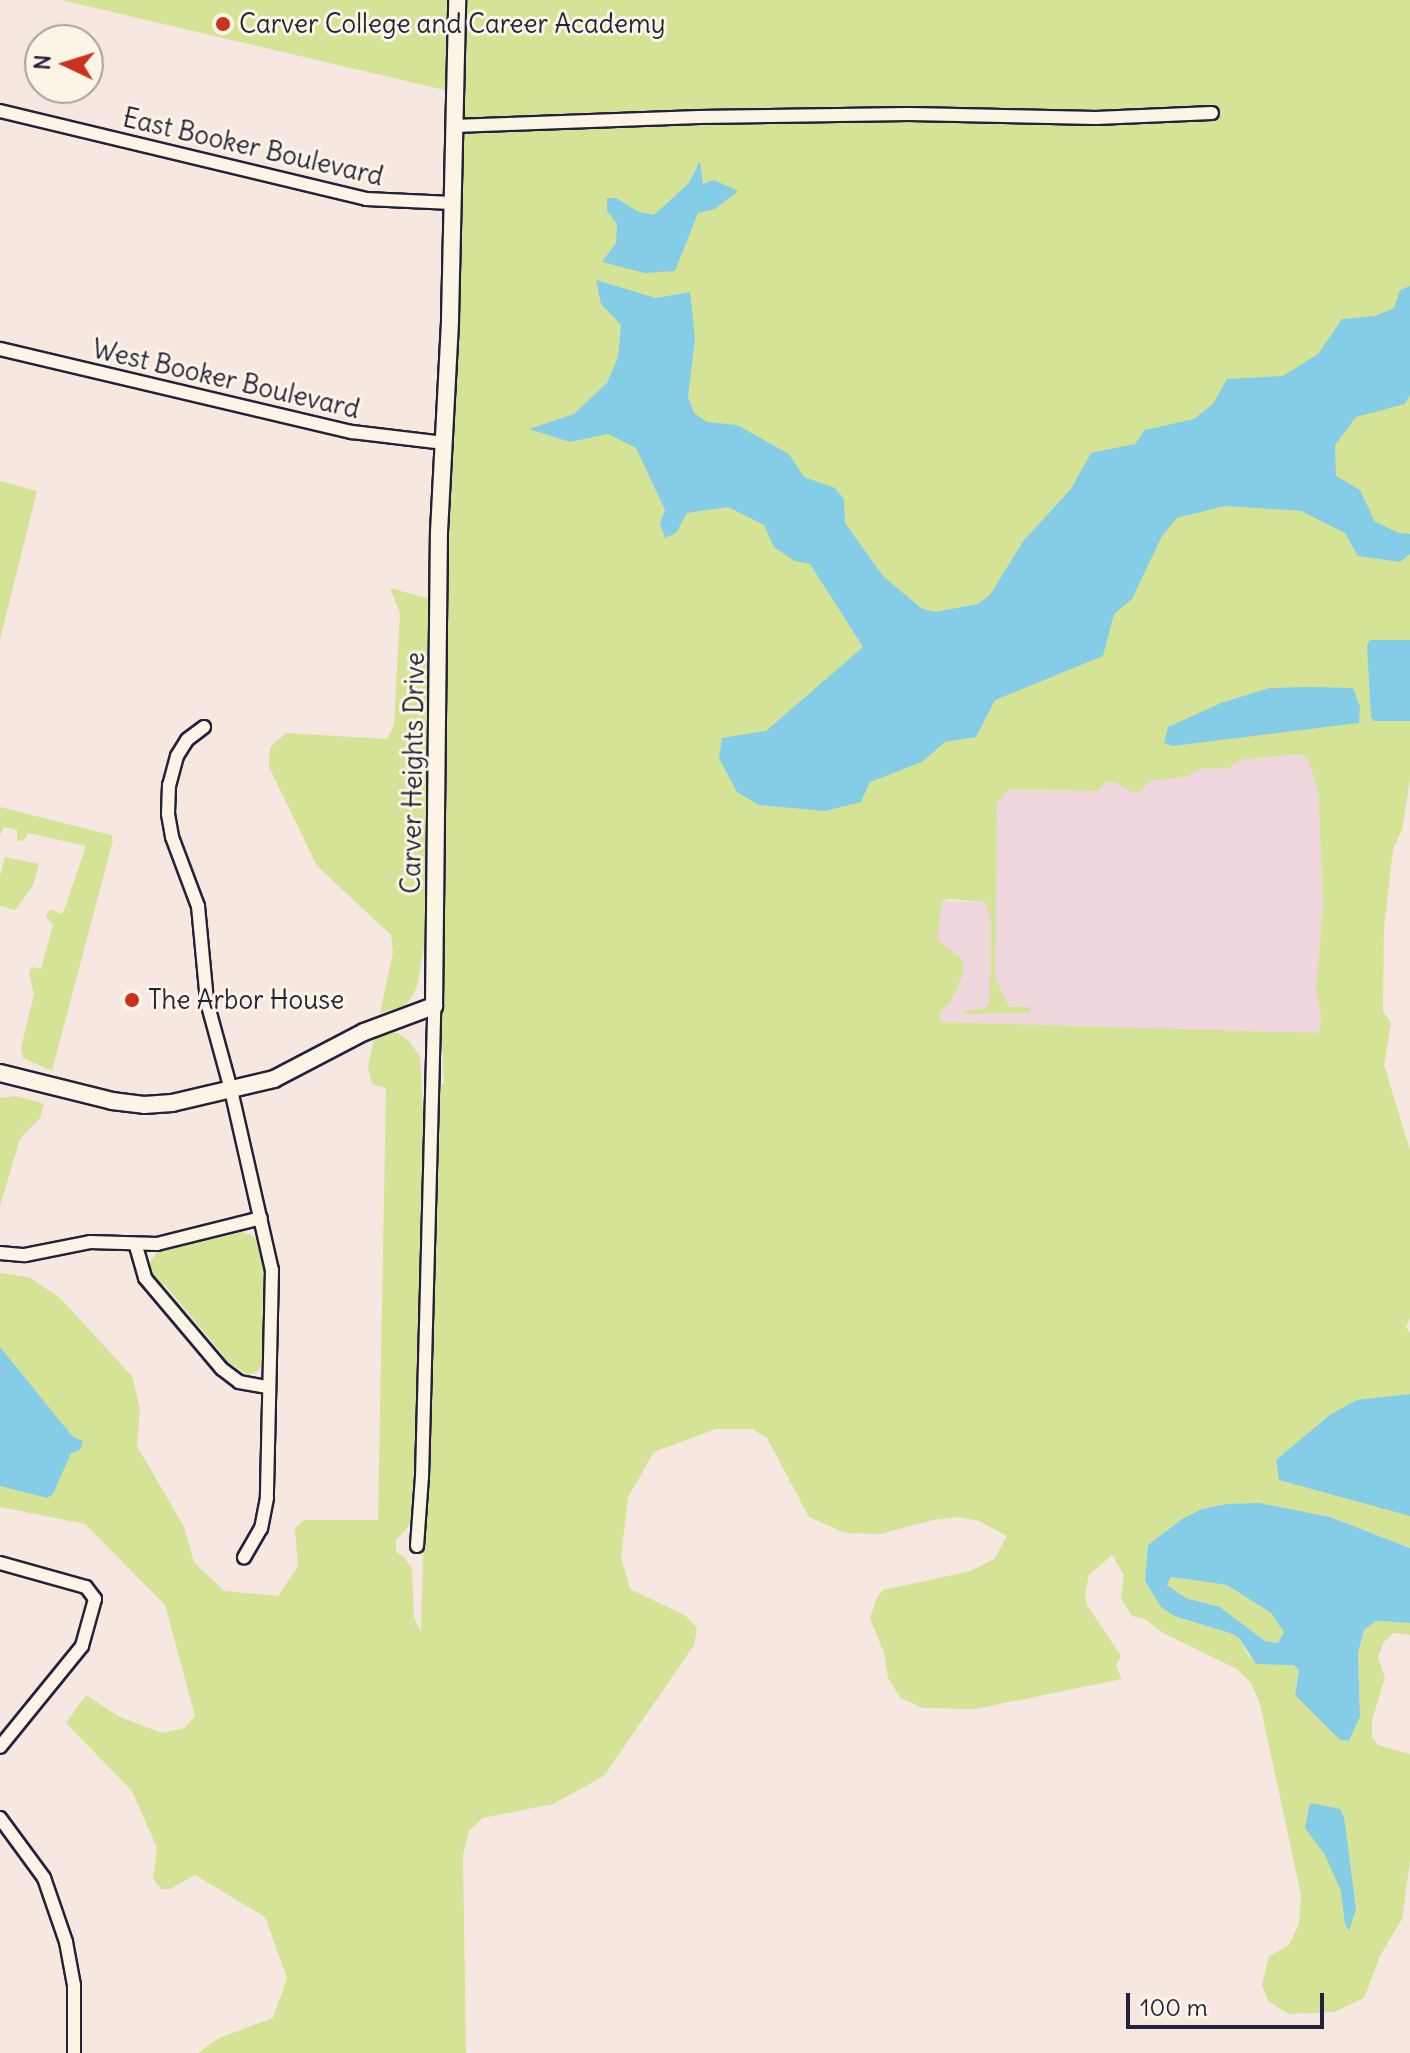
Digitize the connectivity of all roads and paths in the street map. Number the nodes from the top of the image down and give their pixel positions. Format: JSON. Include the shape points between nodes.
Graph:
{"nodes":[{"id":1,"x":457,"y":0,"type":"edge"},
{"id":2,"x":0,"y":111,"type":"edge"},
{"id":3,"x":1212,"y":113,"type":"dead end"},
{"id":4,"x":454,"y":126,"type":"junction"},
{"id":5,"x":452,"y":203,"type":"junction"},
{"id":6,"x":0,"y":349,"type":"edge"},
{"id":7,"x":444,"y":443,"type":"junction"},
{"id":8,"x":204,"y":727,"type":"dead end"},
{"id":9,"x":434,"y":1006,"type":"junction"},
{"id":10,"x":0,"y":1073,"type":"edge"},
{"id":11,"x":231,"y":1090,"type":"junction"},
{"id":12,"x":261,"y":1218,"type":"junction"},
{"id":13,"x":136,"y":1246,"type":"junction"},
{"id":14,"x":0,"y":1253,"type":"edge"},
{"id":15,"x":268,"y":1387,"type":"junction"},
{"id":16,"x":417,"y":1546,"type":"dead end"},
{"id":17,"x":244,"y":1558,"type":"dead end"},
{"id":18,"x":0,"y":1563,"type":"edge"},
{"id":19,"x":0,"y":1747,"type":"edge"},
{"id":20,"x":0,"y":1818,"type":"edge"},
{"id":21,"x":74,"y":2053,"type":"edge"}],
"edges":[{"from":1,"to":4,"type":"street","name":"Carver Heights Drive"},
{"from":2,"to":5,"type":"street","name":"East Booker Boulevard","via":[[366,199]]},
{"from":3,"to":4,"type":"street","via":[[1096,118],[699,117]]},
{"from":4,"to":5,"type":"street","name":"Carver Heights Drive"},
{"from":5,"to":7,"type":"street","name":"Carver Heights Drive"},
{"from":6,"to":7,"type":"street","name":"West Booker Boulevard","via":[[352,432]]},
{"from":7,"to":9,"type":"street","name":"Carver Heights Drive"},
{"from":8,"to":11,"type":"street","via":[[177,756],[168,814],[198,906],[207,1002]]},
{"from":9,"to":11,"type":"street","via":[[364,1032],[274,1079]]},
{"from":9,"to":16,"type":"street","name":"Carver Heights Drive"},
{"from":10,"to":11,"type":"street","via":[[144,1105]]},
{"from":11,"to":12,"type":"street"},
{"from":12,"to":13,"type":"street"},
{"from":12,"to":15,"type":"street","via":[[272,1270]]},
{"from":13,"to":14,"type":"street","via":[[90,1242],[25,1255]]},
{"from":13,"to":15,"type":"street","via":[[145,1278],[222,1369],[239,1382]]},
{"from":15,"to":17,"type":"street","via":[[267,1498],[261,1528]]},
{"from":18,"to":19,"type":"street","via":[[86,1587],[95,1599],[82,1646]]},
{"from":20,"to":21,"type":"street","via":[[44,1878],[66,1942],[74,1985]]}]}
